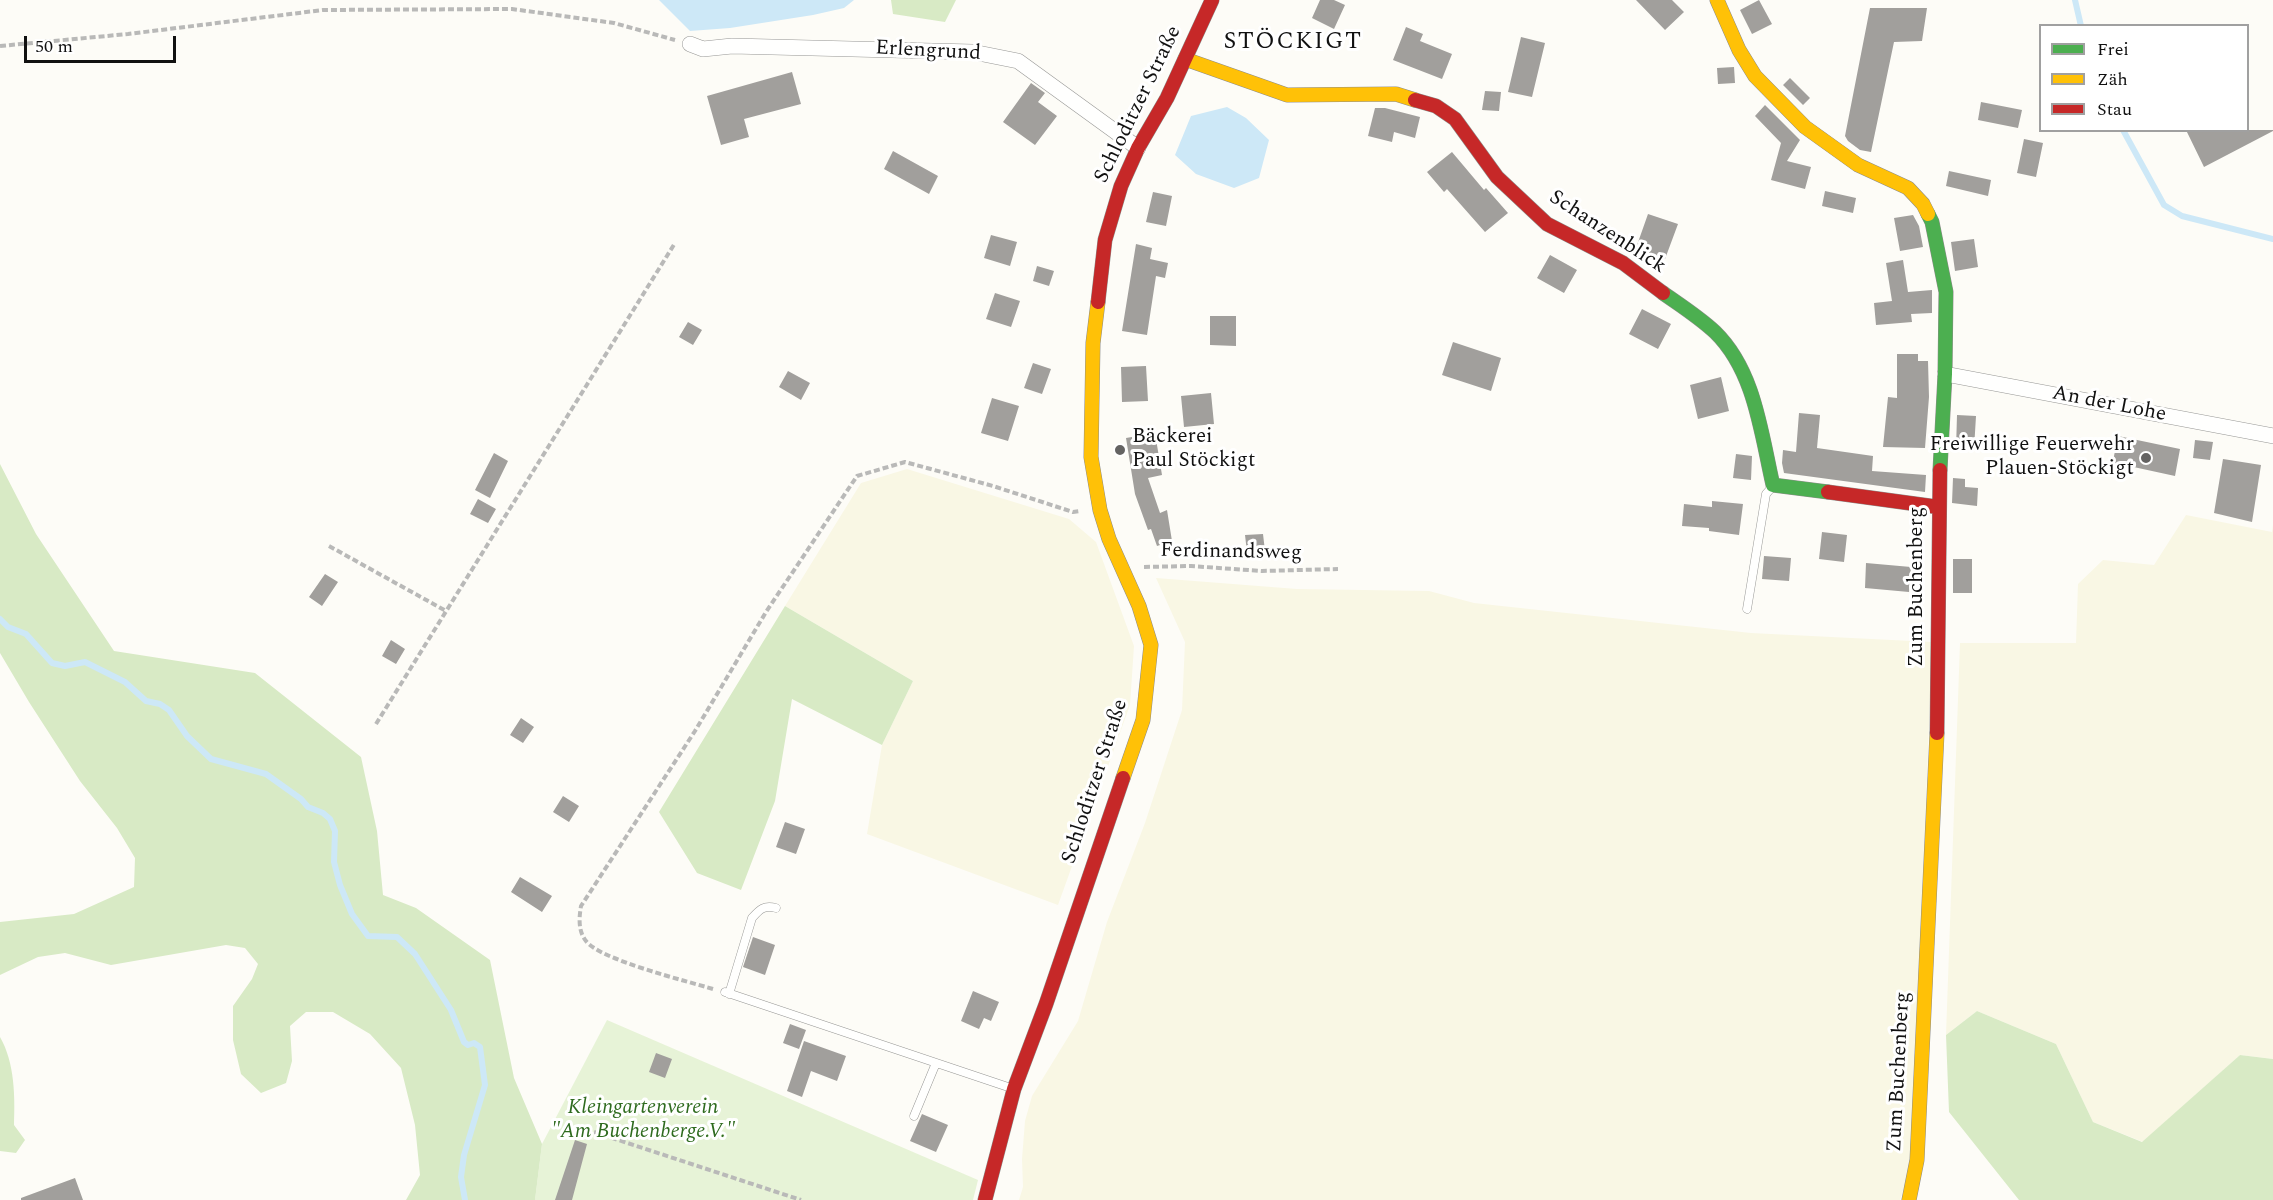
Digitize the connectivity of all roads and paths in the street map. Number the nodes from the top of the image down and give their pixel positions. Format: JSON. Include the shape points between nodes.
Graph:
{"nodes":[{"id":1,"x":1212,"y":0,"type":"edge"},
{"id":2,"x":1717,"y":0,"type":"edge"},
{"id":3,"x":690,"y":44,"type":"joint"},
{"id":4,"x":0,"y":46,"type":"edge"},
{"id":5,"x":1185,"y":59,"type":"junction"},
{"id":6,"x":1138,"y":148,"type":"junction"},
{"id":7,"x":675,"y":243,"type":"dead end"},
{"id":8,"x":1945,"y":374,"type":"junction"},
{"id":9,"x":2273,"y":436,"type":"edge"},
{"id":10,"x":1773,"y":485,"type":"junction"},
{"id":11,"x":1938,"y":507,"type":"junction"},
{"id":12,"x":1100,"y":510,"type":"junction"},
{"id":13,"x":329,"y":546,"type":"dead end"},
{"id":14,"x":1122,"y":568,"type":"junction"},
{"id":15,"x":1338,"y":569,"type":"dead end"},
{"id":16,"x":1747,"y":609,"type":"dead end"},
{"id":17,"x":446,"y":611,"type":"junction"},
{"id":18,"x":376,"y":724,"type":"dead end"},
{"id":19,"x":776,"y":908,"type":"dead end"},
{"id":20,"x":727,"y":993,"type":"junction"},
{"id":21,"x":936,"y":1063,"type":"junction"},
{"id":22,"x":1014,"y":1089,"type":"junction"},
{"id":23,"x":914,"y":1116,"type":"dead end"},
{"id":24,"x":594,"y":1132,"type":"dead end"},
{"id":25,"x":801,"y":1200,"type":"edge"},
{"id":26,"x":985,"y":1200,"type":"edge"},
{"id":27,"x":1909,"y":1200,"type":"edge"}],
"edges":[{"from":1,"to":5,"type":"street","name":"Schloditzer Straße"},
{"from":2,"to":8,"type":"street","name":"Zum Buchenberg","via":[[1755,76],[1804,127],[1858,165],[1908,188],[1923,204],[1932,222],[1946,292]]},
{"from":3,"to":4,"type":"path","via":[[614,23],[500,9],[323,10]]},
{"from":3,"to":6,"type":"street","name":"Erlengrund","via":[[703,49],[732,46],[973,52],[1018,61]]},
{"from":5,"to":6,"type":"street","name":"Schloditzer Straße"},
{"from":5,"to":10,"type":"street","name":"Schanzenblick","via":[[1287,95],[1396,94],[1446,112],[1497,177],[1547,224],[1623,263],[1715,332],[1750,386]]},
{"from":6,"to":12,"type":"street","name":"Schloditzer Straße","via":[[1121,186],[1105,240],[1093,344],[1090,457]]},
{"from":7,"to":17,"type":"path"},
{"from":8,"to":9,"type":"street","name":"An der Lohe"},
{"from":8,"to":11,"type":"street","name":"Zum Buchenberg"},
{"from":10,"to":11,"type":"street"},
{"from":10,"to":16,"type":"lane","via":[[1766,494]]},
{"from":11,"to":27,"type":"street","name":"Zum Buchenberg","via":[[1937,723],[1917,1160]]},
{"from":12,"to":14,"type":"street","name":"Schloditzer Straße"},
{"from":12,"to":20,"type":"path","via":[[1073,512],[905,462],[857,476],[766,612],[695,731],[581,906],[581,932],[594,949]]},
{"from":13,"to":17,"type":"path"},
{"from":14,"to":15,"type":"path","name":"Ferdinandsweg"},
{"from":14,"to":22,"type":"street","name":"Schloditzer Straße","via":[[1151,645],[1143,720]]},
{"from":17,"to":18,"type":"path"},
{"from":19,"to":20,"type":"lane","via":[[760,909],[752,918]]},
{"from":20,"to":21,"type":"lane"},
{"from":21,"to":22,"type":"lane"},
{"from":21,"to":23,"type":"lane"},
{"from":22,"to":26,"type":"street","name":"Schloditzer Straße"},
{"from":24,"to":25,"type":"path"}]}
